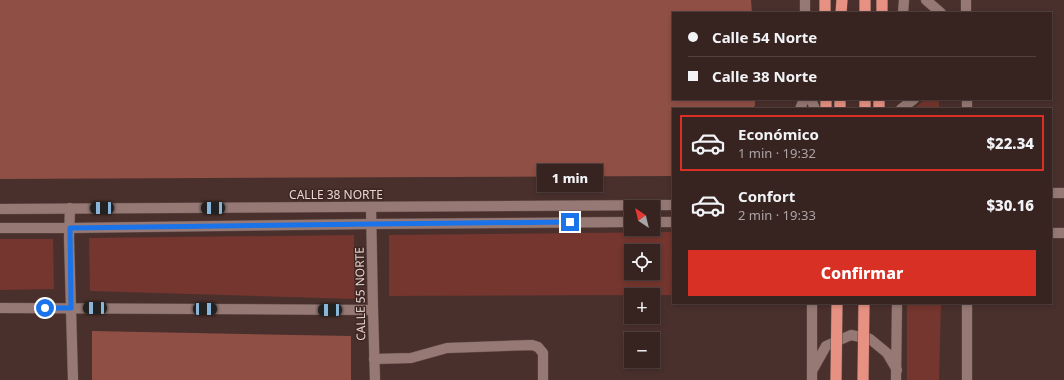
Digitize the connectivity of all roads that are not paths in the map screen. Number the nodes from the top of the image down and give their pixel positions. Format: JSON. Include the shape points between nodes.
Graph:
{"nodes":[{"id":1,"x":805,"y":0,"type":"edge"},
{"id":2,"x":825,"y":0,"type":"edge"},
{"id":3,"x":842,"y":0,"type":"edge"},
{"id":4,"x":865,"y":0,"type":"edge"},
{"id":5,"x":882,"y":0,"type":"edge"},
{"id":6,"x":904,"y":0,"type":"edge"},
{"id":7,"x":926,"y":0,"type":"edge"},
{"id":8,"x":966,"y":0,"type":"edge"},
{"id":9,"x":805,"y":12,"type":"edge"},
{"id":10,"x":825,"y":12,"type":"edge"},
{"id":11,"x":841,"y":12,"type":"edge"},
{"id":12,"x":865,"y":12,"type":"edge"},
{"id":13,"x":882,"y":12,"type":"edge"},
{"id":14,"x":903,"y":12,"type":"edge"},
{"id":15,"x":940,"y":12,"type":"edge"},
{"id":16,"x":966,"y":12,"type":"edge"},
{"id":17,"x":913,"y":100,"type":"edge"},
{"id":18,"x":902,"y":108,"type":"edge"},
{"id":19,"x":1052,"y":193,"type":"edge"},
{"id":20,"x":1064,"y":193,"type":"edge"},
{"id":21,"x":672,"y":205,"type":"edge"},
{"id":22,"x":372,"y":207,"type":"junction"},
{"id":23,"x":70,"y":208,"type":"junction"},
{"id":24,"x":0,"y":209,"type":"edge"},
{"id":25,"x":624,"y":222,"type":"edge"},
{"id":26,"x":660,"y":222,"type":"edge"},
{"id":27,"x":672,"y":222,"type":"edge"},
{"id":28,"x":372,"y":224,"type":"junction"},
{"id":29,"x":0,"y":228,"type":"edge"},
{"id":30,"x":70,"y":228,"type":"junction"},
{"id":31,"x":1052,"y":233,"type":"edge"},
{"id":32,"x":1064,"y":233,"type":"edge"},
{"id":33,"x":812,"y":304,"type":"edge"},
{"id":34,"x":837,"y":304,"type":"edge"},
{"id":35,"x":864,"y":304,"type":"edge"},
{"id":36,"x":897,"y":304,"type":"edge"},
{"id":37,"x":967,"y":304,"type":"edge"},
{"id":38,"x":0,"y":308,"type":"edge"},
{"id":39,"x":71,"y":308,"type":"junction"},
{"id":40,"x":372,"y":310,"type":"junction"},
{"id":41,"x":374,"y":359,"type":"junction"},
{"id":42,"x":897,"y":375,"type":"edge"},
{"id":43,"x":812,"y":376,"type":"edge"},
{"id":44,"x":73,"y":380,"type":"edge"},
{"id":45,"x":374,"y":380,"type":"edge"},
{"id":46,"x":543,"y":380,"type":"edge"},
{"id":47,"x":836,"y":380,"type":"edge"},
{"id":48,"x":863,"y":380,"type":"edge"},
{"id":49,"x":967,"y":380,"type":"edge"}],
"edges":[{"from":1,"to":9,"type":"main road"},
{"from":2,"to":10,"type":"highway"},
{"from":3,"to":11,"type":"highway"},
{"from":4,"to":12,"type":"highway"},
{"from":5,"to":13,"type":"highway"},
{"from":6,"to":14,"type":"main road"},
{"from":7,"to":15,"type":"main road"},
{"from":8,"to":16,"type":"main road"},
{"from":17,"to":18,"type":"main road"},
{"from":19,"to":20,"type":"main road"},
{"from":21,"to":22,"type":"main road","name":"CALLE 38 NORTE"},
{"from":22,"to":23,"type":"main road","name":"CALLE 38 NORTE"},
{"from":22,"to":28,"type":"main road","name":"CALLE 55 NORTE"},
{"from":23,"to":24,"type":"main road","name":"CALLE 38 NORTE"},
{"from":23,"to":30,"type":"main road"},
{"from":25,"to":28,"type":"main road"},
{"from":26,"to":27,"type":"main road"},
{"from":28,"to":30,"type":"main road"},
{"from":28,"to":40,"type":"main road","name":"CALLE 55 NORTE"},
{"from":29,"to":30,"type":"main road"},
{"from":30,"to":39,"type":"main road"},
{"from":31,"to":32,"type":"main road"},
{"from":33,"to":43,"type":"main road"},
{"from":34,"to":47,"type":"highway","bridge":true},
{"from":35,"to":48,"type":"highway","bridge":true},
{"from":36,"to":42,"type":"main road"},
{"from":37,"to":49,"type":"main road"},
{"from":38,"to":39,"type":"main road"},
{"from":39,"to":40,"type":"main road"},
{"from":39,"to":44,"type":"main road"},
{"from":40,"to":41,"type":"main road","name":"CALLE 55 NORTE"},
{"from":41,"to":45,"type":"main road","name":"CALLE 55 NORTE"},
{"from":41,"to":46,"type":"main road","via":[[411,358],[447,348],[532,345],[544,354]]},
{"from":42,"to":43,"type":"main road","via":[[887,353],[870,340],[851,335],[826,346]]}]}
